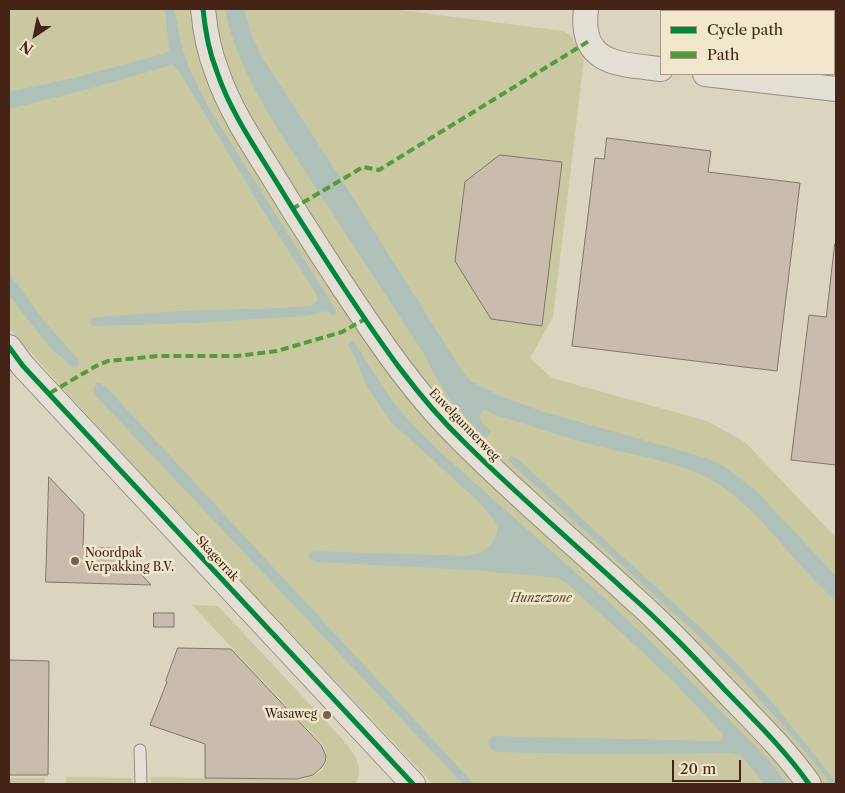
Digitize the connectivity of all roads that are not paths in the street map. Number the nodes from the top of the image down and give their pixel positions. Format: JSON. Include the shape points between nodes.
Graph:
{"nodes":[{"id":1,"x":202,"y":9,"type":"edge"},
{"id":2,"x":586,"y":9,"type":"edge"},
{"id":3,"x":660,"y":68,"type":"edge"},
{"id":4,"x":714,"y":75,"type":"edge"},
{"id":5,"x":836,"y":89,"type":"edge"},
{"id":6,"x":9,"y":347,"type":"edge"},
{"id":7,"x":16,"y":370,"type":"edge"},
{"id":8,"x":140,"y":750,"type":"dead end"},
{"id":9,"x":411,"y":783,"type":"edge"},
{"id":10,"x":140,"y":784,"type":"edge"},
{"id":11,"x":809,"y":784,"type":"edge"}],
"edges":[{"from":1,"to":11,"type":"street","name":"Euvelgunnerweg","via":[[217,72],[236,115],[292,209],[379,340],[414,386],[463,442],[685,648],[769,735]]},
{"from":2,"to":3,"type":"street","via":[[586,32],[595,50],[614,62]]},
{"from":4,"to":5,"type":"street"},
{"from":6,"to":7,"type":"street","name":"Skagerrak"},
{"from":7,"to":9,"type":"street","name":"Skagerrak"},
{"from":8,"to":10,"type":"lane"}]}
